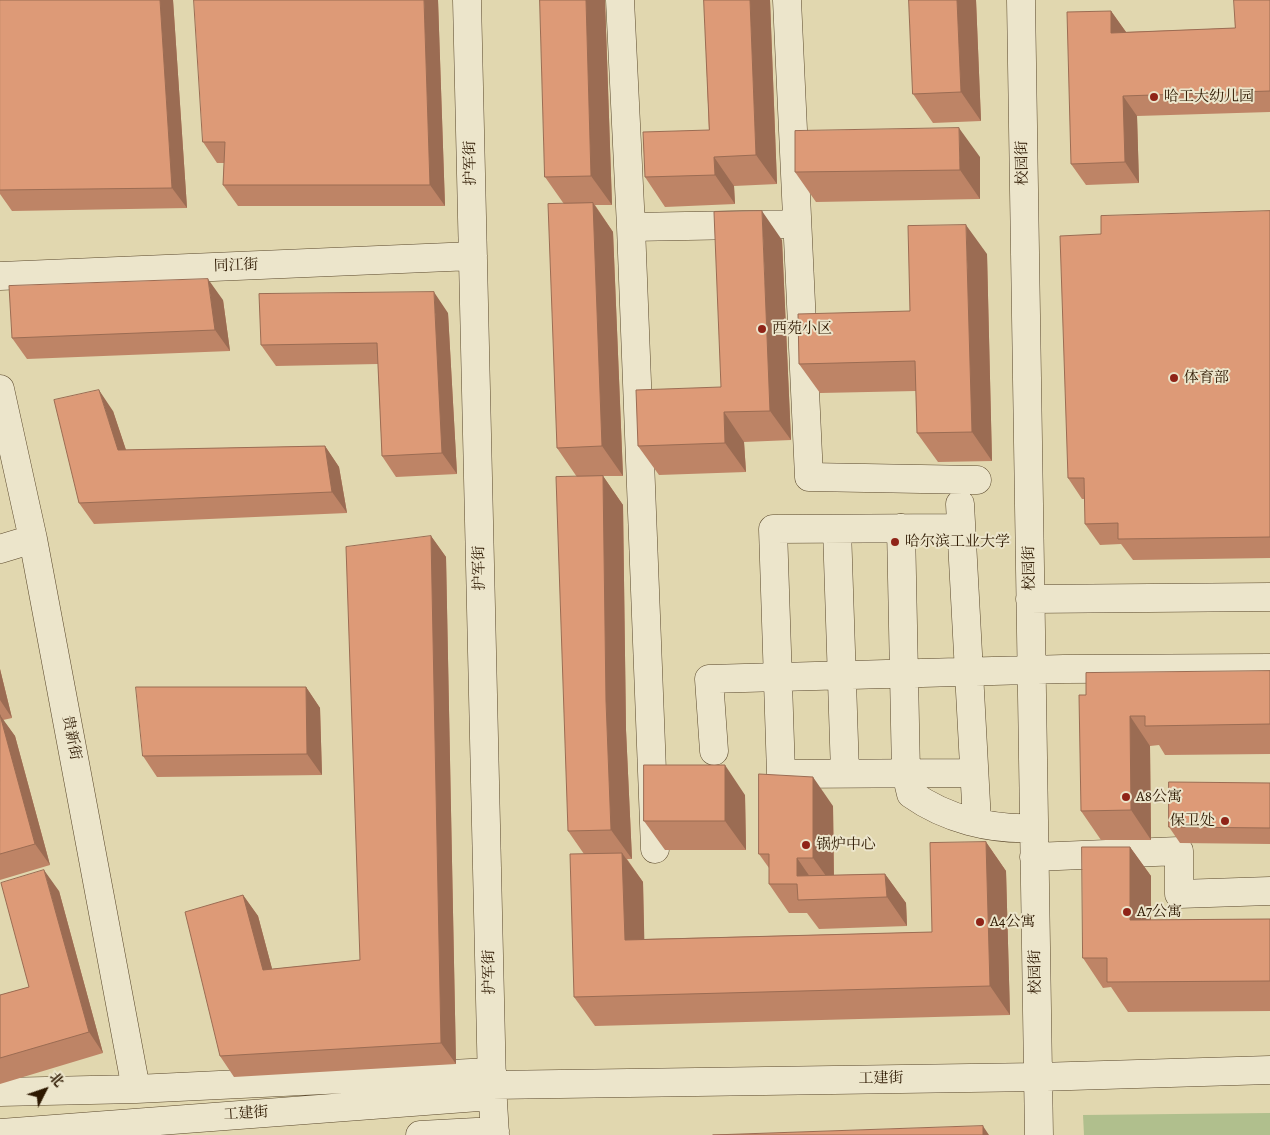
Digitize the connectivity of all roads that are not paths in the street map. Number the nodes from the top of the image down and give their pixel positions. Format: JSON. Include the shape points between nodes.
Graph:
{"nodes":[{"id":1,"x":467,"y":0,"type":"edge"},
{"id":2,"x":620,"y":0,"type":"edge"},
{"id":3,"x":787,"y":0,"type":"edge"},
{"id":4,"x":1021,"y":0,"type":"edge"},
{"id":5,"x":797,"y":224,"type":"junction"},
{"id":6,"x":631,"y":227,"type":"junction"},
{"id":7,"x":473,"y":256,"type":"junction"},
{"id":8,"x":0,"y":276,"type":"edge"},
{"id":9,"x":0,"y":389,"type":"edge"},
{"id":10,"x":977,"y":480,"type":"dead end"},
{"id":11,"x":901,"y":528,"type":"junction"},
{"id":12,"x":837,"y":529,"type":"junction"},
{"id":13,"x":33,"y":538,"type":"junction"},
{"id":14,"x":0,"y":549,"type":"edge"},
{"id":15,"x":1270,"y":597,"type":"edge"},
{"id":16,"x":1030,"y":599,"type":"junction"},
{"id":17,"x":1270,"y":668,"type":"edge"},
{"id":18,"x":1032,"y":670,"type":"junction"},
{"id":19,"x":968,"y":672,"type":"junction"},
{"id":20,"x":904,"y":674,"type":"junction"},
{"id":21,"x":843,"y":675,"type":"junction"},
{"id":22,"x":778,"y":677,"type":"junction"},
{"id":23,"x":714,"y":751,"type":"dead end"},
{"id":24,"x":845,"y":773,"type":"junction"},
{"id":25,"x":906,"y":773,"type":"junction"},
{"id":26,"x":972,"y":773,"type":"junction"},
{"id":27,"x":976,"y":822,"type":"junction"},
{"id":28,"x":1034,"y":828,"type":"junction"},
{"id":29,"x":655,"y":849,"type":"edge"},
{"id":30,"x":1034,"y":857,"type":"junction"},
{"id":31,"x":1270,"y":891,"type":"edge"},
{"id":32,"x":1270,"y":1070,"type":"edge"},
{"id":33,"x":1038,"y":1077,"type":"junction"},
{"id":34,"x":136,"y":1089,"type":"junction"},
{"id":35,"x":0,"y":1092,"type":"edge"},
{"id":36,"x":493,"y":1105,"type":"edge"},
{"id":37,"x":0,"y":1133,"type":"edge"},
{"id":38,"x":420,"y":1135,"type":"edge"},
{"id":39,"x":1039,"y":1135,"type":"edge"}],
"edges":[{"from":1,"to":7,"type":"street","name":"护军街"},
{"from":2,"to":6,"type":"street"},
{"from":3,"to":5,"type":"street"},
{"from":4,"to":16,"type":"street","name":"校园街"},
{"from":5,"to":6,"type":"street"},
{"from":5,"to":10,"type":"street","via":[[809,477]]},
{"from":6,"to":29,"type":"street"},
{"from":7,"to":8,"type":"street","name":"同江街"},
{"from":7,"to":36,"type":"street","name":"护军街"},
{"from":9,"to":13,"type":"street","name":"贵新街"},
{"from":11,"to":12,"type":"street"},
{"from":11,"to":19,"type":"street","via":[[960,516]]},
{"from":11,"to":20,"type":"street"},
{"from":12,"to":21,"type":"street"},
{"from":12,"to":22,"type":"street","via":[[773,529]]},
{"from":13,"to":14,"type":"street"},
{"from":13,"to":34,"type":"street","name":"贵新街"},
{"from":15,"to":16,"type":"street"},
{"from":16,"to":18,"type":"street","name":"校园街"},
{"from":17,"to":18,"type":"street"},
{"from":18,"to":19,"type":"street"},
{"from":18,"to":28,"type":"street","name":"校园街"},
{"from":19,"to":20,"type":"street"},
{"from":19,"to":26,"type":"street"},
{"from":20,"to":21,"type":"street"},
{"from":20,"to":25,"type":"street"},
{"from":21,"to":22,"type":"street"},
{"from":21,"to":24,"type":"street"},
{"from":22,"to":23,"type":"street","via":[[709,679]]},
{"from":22,"to":24,"type":"street","via":[[781,774]]},
{"from":24,"to":25,"type":"street"},
{"from":25,"to":26,"type":"street"},
{"from":25,"to":27,"type":"street","via":[[910,794],[951,816]]},
{"from":26,"to":27,"type":"street"},
{"from":27,"to":28,"type":"street","via":[[1014,829]]},
{"from":28,"to":30,"type":"street","name":"校园街"},
{"from":30,"to":31,"type":"street","via":[[1178,851],[1179,894]]},
{"from":30,"to":33,"type":"street","name":"校园街"},
{"from":32,"to":33,"type":"street","name":"工建街"},
{"from":33,"to":36,"type":"street","name":"工建街"},
{"from":33,"to":39,"type":"street","name":"校园街"},
{"from":34,"to":35,"type":"street","name":"工建街"},
{"from":34,"to":36,"type":"street","name":"工建街"},
{"from":36,"to":37,"type":"street","name":"工建街"},
{"from":36,"to":38,"type":"street","name":"工建街"}]}
